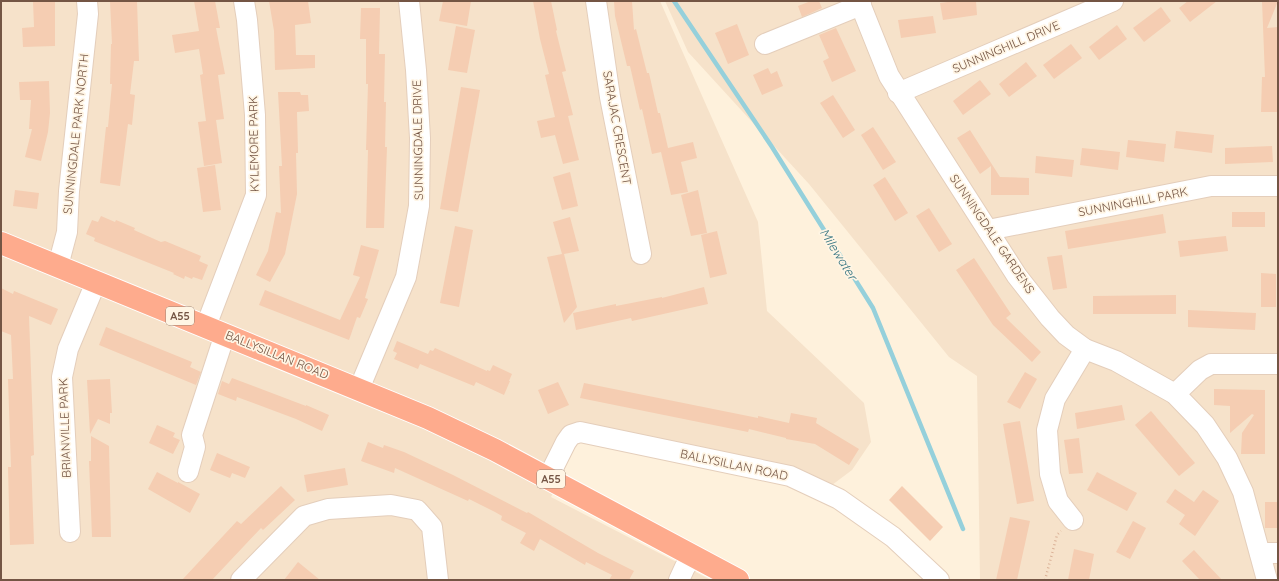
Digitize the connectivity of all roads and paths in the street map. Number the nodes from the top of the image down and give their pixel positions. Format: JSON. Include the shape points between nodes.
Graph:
{"nodes":[{"id":1,"x":87,"y":1,"type":"edge"},
{"id":2,"x":244,"y":1,"type":"edge"},
{"id":3,"x":409,"y":1,"type":"edge"},
{"id":4,"x":596,"y":1,"type":"edge"},
{"id":5,"x":1113,"y":1,"type":"edge"},
{"id":6,"x":860,"y":3,"type":"edge"},
{"id":7,"x":764,"y":44,"type":"dead end"},
{"id":8,"x":898,"y":92,"type":"junction"},
{"id":9,"x":1278,"y":186,"type":"edge"},
{"id":10,"x":988,"y":230,"type":"junction"},
{"id":11,"x":1,"y":243,"type":"edge"},
{"id":12,"x":641,"y":254,"type":"dead end"},
{"id":13,"x":58,"y":266,"type":"junction"},
{"id":14,"x":96,"y":282,"type":"junction"},
{"id":15,"x":216,"y":330,"type":"junction"},
{"id":16,"x":1085,"y":349,"type":"junction"},
{"id":17,"x":1278,"y":364,"type":"edge"},
{"id":18,"x":359,"y":389,"type":"junction"},
{"id":19,"x":1175,"y":394,"type":"junction"},
{"id":20,"x":188,"y":472,"type":"dead end"},
{"id":21,"x":548,"y":478,"type":"junction"},
{"id":22,"x":1073,"y":520,"type":"joint"},
{"id":23,"x":70,"y":532,"type":"dead end"},
{"id":24,"x":1269,"y":553,"type":"edge"},
{"id":25,"x":693,"y":556,"type":"junction"},
{"id":26,"x":241,"y":580,"type":"edge"},
{"id":27,"x":438,"y":580,"type":"edge"},
{"id":28,"x":679,"y":580,"type":"edge"},
{"id":29,"x":738,"y":580,"type":"edge"},
{"id":30,"x":939,"y":580,"type":"edge"},
{"id":31,"x":1045,"y":580,"type":"edge"},
{"id":32,"x":1267,"y":580,"type":"edge"}],
"edges":[{"from":1,"to":13,"type":"street","name":"SUNNINGDALE PARK NORTH","via":[[67,232]]},
{"from":2,"to":15,"type":"street","name":"KYLEMORE PARK","via":[[255,115],[256,195]]},
{"from":3,"to":18,"type":"street","name":"SUNNINGDALE DRIVE","via":[[420,138],[419,206],[406,277]]},
{"from":4,"to":12,"type":"street","name":"SARAJAC CRESCENT","via":[[610,97]]},
{"from":5,"to":8,"type":"street","name":"SUNNINGHILL DRIVE"},
{"from":6,"to":7,"type":"street"},
{"from":6,"to":8,"type":"street","name":"SUNNINGDALE GARDENS","via":[[888,76]]},
{"from":8,"to":10,"type":"street","name":"SUNNINGDALE GARDENS"},
{"from":9,"to":10,"type":"street","name":"SUNNINGHILL PARK","via":[[1211,186]]},
{"from":10,"to":16,"type":"street","name":"SUNNINGDALE GARDENS","via":[[1017,276],[1050,318],[1066,335]]},
{"from":11,"to":13,"type":"highway","name":"BALLYSILLAN ROAD","number":"A55"},
{"from":13,"to":14,"type":"highway","name":"BALLYSILLAN ROAD","number":"A55"},
{"from":14,"to":15,"type":"highway","name":"BALLYSILLAN ROAD","number":"A55"},
{"from":14,"to":23,"type":"street","name":"BRIANVILLE PARK","via":[[68,349],[62,377]]},
{"from":15,"to":18,"type":"highway","name":"BALLYSILLAN ROAD","number":"A55"},
{"from":15,"to":20,"type":"street","name":"KYLEMORE PARK","via":[[192,435],[195,447]]},
{"from":16,"to":19,"type":"street","name":"SUNNINGDALE GARDENS","via":[[1116,361]]},
{"from":16,"to":22,"type":"street","via":[[1055,399],[1047,430],[1050,474],[1058,500]]},
{"from":17,"to":19,"type":"street","via":[[1211,364],[1200,370]]},
{"from":18,"to":21,"type":"highway","name":"BALLYSILLAN ROAD","number":"A55","via":[[428,418]]},
{"from":19,"to":24,"type":"street","name":"SUNNINGDALE GARDENS","via":[[1205,425],[1227,458]]},
{"from":21,"to":25,"type":"highway","name":"BALLYSILLAN ROAD","number":"A55"},
{"from":21,"to":30,"type":"street","name":"BALLYSILLAN ROAD","via":[[566,442],[572,435],[580,432],[790,476],[839,499],[893,538]]},
{"from":22,"to":31,"type":"path","via":[[1058,535]]},
{"from":24,"to":32,"type":"street","name":"SUNNINGDALE GARDENS"},
{"from":25,"to":28,"type":"street"},
{"from":25,"to":29,"type":"highway","name":"BALLYSILLAN ROAD","number":"A55"},
{"from":26,"to":27,"type":"street","via":[[304,516],[328,509],[391,505],[418,510],[432,527]]}]}
